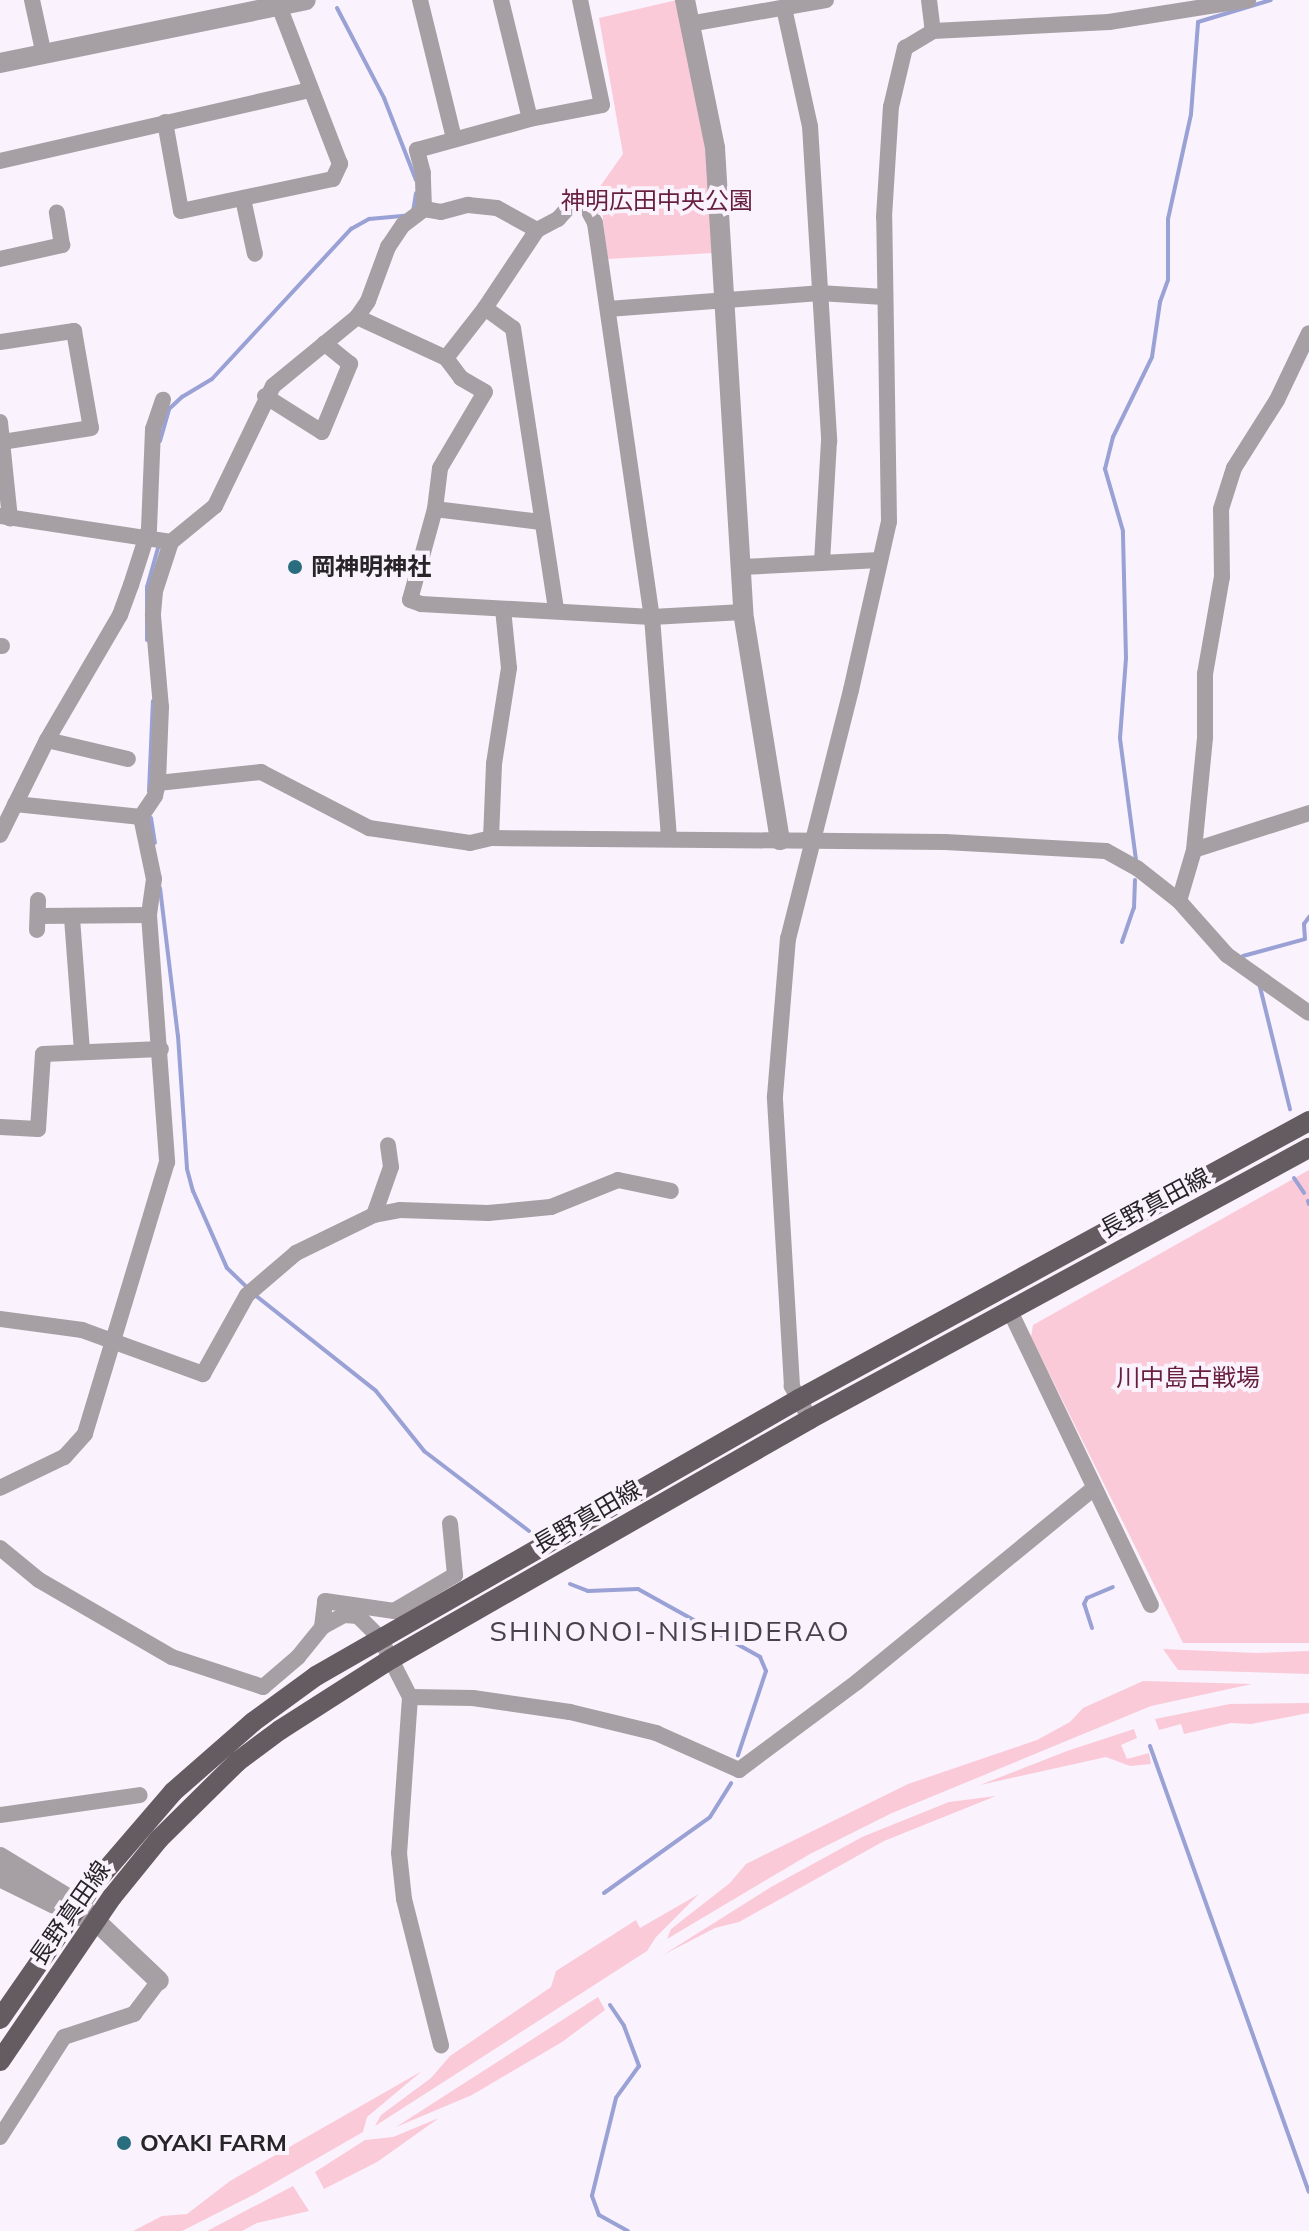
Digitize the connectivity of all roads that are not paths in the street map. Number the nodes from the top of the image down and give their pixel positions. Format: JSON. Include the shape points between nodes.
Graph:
{"nodes":[{"id":1,"x":32,"y":0,"type":"edge"},
{"id":2,"x":306,"y":0,"type":"edge"},
{"id":3,"x":420,"y":0,"type":"edge"},
{"id":4,"x":501,"y":0,"type":"edge"},
{"id":5,"x":580,"y":0,"type":"edge"},
{"id":6,"x":685,"y":0,"type":"edge"},
{"id":7,"x":826,"y":0,"type":"edge"},
{"id":8,"x":929,"y":0,"type":"edge"},
{"id":9,"x":1248,"y":0,"type":"edge"},
{"id":10,"x":279,"y":6,"type":"junction"},
{"id":11,"x":784,"y":8,"type":"junction"},
{"id":12,"x":1150,"y":8,"type":"edge"},
{"id":13,"x":689,"y":24,"type":"junction"},
{"id":14,"x":933,"y":31,"type":"junction"},
{"id":15,"x":44,"y":55,"type":"junction"},
{"id":16,"x":0,"y":63,"type":"edge"},
{"id":17,"x":311,"y":90,"type":"junction"},
{"id":18,"x":530,"y":119,"type":"junction"},
{"id":19,"x":165,"y":122,"type":"junction"},
{"id":20,"x":454,"y":138,"type":"junction"},
{"id":21,"x":0,"y":161,"type":"edge"},
{"id":22,"x":243,"y":199,"type":"junction"},
{"id":23,"x":424,"y":209,"type":"junction"},
{"id":24,"x":57,"y":212,"type":"dead end"},
{"id":25,"x":537,"y":230,"type":"junction"},
{"id":26,"x":255,"y":254,"type":"dead end"},
{"id":27,"x":0,"y":259,"type":"edge"},
{"id":28,"x":819,"y":293,"type":"junction"},
{"id":29,"x":884,"y":297,"type":"junction"},
{"id":30,"x":724,"y":300,"type":"junction"},
{"id":31,"x":485,"y":308,"type":"junction"},
{"id":32,"x":608,"y":309,"type":"junction"},
{"id":33,"x":357,"y":317,"type":"junction"},
{"id":34,"x":1309,"y":333,"type":"edge"},
{"id":35,"x":0,"y":342,"type":"edge"},
{"id":36,"x":324,"y":343,"type":"junction"},
{"id":37,"x":446,"y":358,"type":"junction"},
{"id":38,"x":265,"y":396,"type":"junction"},
{"id":39,"x":163,"y":400,"type":"dead end"},
{"id":40,"x":0,"y":422,"type":"edge"},
{"id":41,"x":3,"y":442,"type":"junction"},
{"id":42,"x":435,"y":509,"type":"junction"},
{"id":43,"x":5,"y":517,"type":"edge"},
{"id":44,"x":541,"y":522,"type":"junction"},
{"id":45,"x":144,"y":537,"type":"junction"},
{"id":46,"x":171,"y":542,"type":"junction"},
{"id":47,"x":880,"y":560,"type":"junction"},
{"id":48,"x":822,"y":563,"type":"junction"},
{"id":49,"x":742,"y":567,"type":"junction"},
{"id":50,"x":503,"y":609,"type":"junction"},
{"id":51,"x":556,"y":610,"type":"junction"},
{"id":52,"x":743,"y":612,"type":"junction"},
{"id":53,"x":652,"y":617,"type":"junction"},
{"id":54,"x":47,"y":740,"type":"junction"},
{"id":55,"x":128,"y":759,"type":"dead end"},
{"id":56,"x":158,"y":783,"type":"junction"},
{"id":57,"x":15,"y":804,"type":"junction"},
{"id":58,"x":1309,"y":813,"type":"edge"},
{"id":59,"x":141,"y":817,"type":"junction"},
{"id":60,"x":0,"y":835,"type":"edge"},
{"id":61,"x":669,"y":837,"type":"junction"},
{"id":62,"x":491,"y":838,"type":"junction"},
{"id":63,"x":780,"y":840,"type":"junction"},
{"id":64,"x":813,"y":841,"type":"junction"},
{"id":65,"x":1194,"y":850,"type":"junction"},
{"id":66,"x":1179,"y":901,"type":"junction"},
{"id":67,"x":37,"y":915,"type":"dead end"},
{"id":68,"x":149,"y":915,"type":"junction"},
{"id":69,"x":72,"y":918,"type":"junction"},
{"id":70,"x":1309,"y":1013,"type":"edge"},
{"id":71,"x":161,"y":1049,"type":"junction"},
{"id":72,"x":82,"y":1052,"type":"junction"},
{"id":73,"x":1309,"y":1121,"type":"edge"},
{"id":74,"x":0,"y":1127,"type":"edge"},
{"id":75,"x":388,"y":1145,"type":"dead end"},
{"id":76,"x":1309,"y":1148,"type":"edge"},
{"id":77,"x":671,"y":1191,"type":"dead end"},
{"id":78,"x":374,"y":1215,"type":"junction"},
{"id":79,"x":1010,"y":1311,"type":"junction"},
{"id":80,"x":0,"y":1319,"type":"edge"},
{"id":81,"x":113,"y":1343,"type":"junction"},
{"id":82,"x":799,"y":1399,"type":"junction"},
{"id":83,"x":810,"y":1419,"type":"junction"},
{"id":84,"x":0,"y":1488,"type":"edge"},
{"id":85,"x":1094,"y":1488,"type":"junction"},
{"id":86,"x":450,"y":1523,"type":"dead end"},
{"id":87,"x":0,"y":1548,"type":"edge"},
{"id":88,"x":459,"y":1583,"type":"junction"},
{"id":89,"x":1151,"y":1605,"type":"dead end"},
{"id":90,"x":353,"y":1610,"type":"junction"},
{"id":91,"x":398,"y":1618,"type":"junction"},
{"id":92,"x":380,"y":1638,"type":"junction"},
{"id":93,"x":391,"y":1659,"type":"junction"},
{"id":94,"x":410,"y":1697,"type":"junction"},
{"id":95,"x":140,"y":1795,"type":"dead end"},
{"id":96,"x":0,"y":1815,"type":"edge"},
{"id":97,"x":0,"y":1857,"type":"edge"},
{"id":98,"x":0,"y":1877,"type":"edge"},
{"id":99,"x":76,"y":1909,"type":"junction"},
{"id":100,"x":94,"y":1922,"type":"junction"},
{"id":101,"x":159,"y":1981,"type":"joint"},
{"id":102,"x":0,"y":2019,"type":"edge"},
{"id":103,"x":441,"y":2045,"type":"dead end"},
{"id":104,"x":0,"y":2061,"type":"edge"},
{"id":105,"x":0,"y":2137,"type":"edge"}],
"edges":[{"from":1,"to":15,"type":"street"},
{"from":2,"to":10,"type":"street"},
{"from":3,"to":20,"type":"street"},
{"from":4,"to":18,"type":"street"},
{"from":5,"to":18,"type":"street","via":[[602,105]]},
{"from":6,"to":13,"type":"street"},
{"from":7,"to":11,"type":"street"},
{"from":8,"to":14,"type":"street"},
{"from":9,"to":12,"type":"street"},
{"from":10,"to":15,"type":"street"},
{"from":10,"to":17,"type":"street"},
{"from":11,"to":13,"type":"street"},
{"from":11,"to":28,"type":"street","via":[[810,126]]},
{"from":12,"to":14,"type":"street","via":[[1109,22]]},
{"from":13,"to":30,"type":"street","via":[[715,148]]},
{"from":14,"to":29,"type":"street","via":[[905,48],[891,107]]},
{"from":15,"to":16,"type":"street"},
{"from":17,"to":19,"type":"street"},
{"from":17,"to":22,"type":"street","via":[[340,164],[333,179]]},
{"from":18,"to":20,"type":"street"},
{"from":19,"to":21,"type":"street"},
{"from":19,"to":22,"type":"street","via":[[181,211]]},
{"from":20,"to":23,"type":"street","via":[[417,150]]},
{"from":22,"to":26,"type":"street"},
{"from":23,"to":25,"type":"street","via":[[497,208]]},
{"from":23,"to":33,"type":"street","via":[[403,225],[388,247]]},
{"from":24,"to":27,"type":"street","via":[[62,245]]},
{"from":25,"to":31,"type":"street"},
{"from":25,"to":32,"type":"street","via":[[558,219],[574,201],[586,206],[595,223]]},
{"from":28,"to":29,"type":"street"},
{"from":28,"to":30,"type":"street"},
{"from":28,"to":48,"type":"street","via":[[829,441]]},
{"from":29,"to":47,"type":"street","via":[[889,522]]},
{"from":30,"to":32,"type":"street"},
{"from":30,"to":49,"type":"street"},
{"from":31,"to":37,"type":"street"},
{"from":31,"to":44,"type":"street","via":[[513,328]]},
{"from":32,"to":53,"type":"street"},
{"from":33,"to":36,"type":"street"},
{"from":33,"to":37,"type":"street"},
{"from":34,"to":65,"type":"street","via":[[1277,400],[1234,468],[1221,509],[1222,577],[1205,674]]},
{"from":35,"to":41,"type":"street","via":[[74,331],[91,428]]},
{"from":36,"to":38,"type":"street"},
{"from":36,"to":38,"type":"street","via":[[350,364],[322,432]]},
{"from":37,"to":42,"type":"street","via":[[461,378],[485,392],[440,468]]},
{"from":38,"to":46,"type":"street","via":[[215,506]]},
{"from":39,"to":45,"type":"street","via":[[153,429],[149,529]]},
{"from":40,"to":41,"type":"street"},
{"from":41,"to":43,"type":"street"},
{"from":42,"to":44,"type":"street"},
{"from":42,"to":50,"type":"street","via":[[410,600]]},
{"from":43,"to":45,"type":"street"},
{"from":44,"to":51,"type":"street"},
{"from":45,"to":46,"type":"street"},
{"from":45,"to":54,"type":"street","via":[[120,615]]},
{"from":46,"to":56,"type":"street","via":[[153,616],[161,707]]},
{"from":47,"to":48,"type":"street"},
{"from":47,"to":64,"type":"street"},
{"from":48,"to":49,"type":"street"},
{"from":49,"to":52,"type":"street"},
{"from":50,"to":51,"type":"street"},
{"from":50,"to":62,"type":"street","via":[[509,668],[494,764]]},
{"from":51,"to":53,"type":"street"},
{"from":52,"to":53,"type":"street"},
{"from":52,"to":63,"type":"street"},
{"from":53,"to":61,"type":"street"},
{"from":54,"to":55,"type":"street"},
{"from":54,"to":57,"type":"street"},
{"from":56,"to":59,"type":"street"},
{"from":56,"to":62,"type":"street","via":[[261,772],[369,828],[470,843]]},
{"from":57,"to":59,"type":"street"},
{"from":57,"to":60,"type":"street"},
{"from":58,"to":65,"type":"street"},
{"from":59,"to":68,"type":"street","via":[[154,879]]},
{"from":61,"to":62,"type":"street"},
{"from":61,"to":63,"type":"street"},
{"from":63,"to":64,"type":"street"},
{"from":64,"to":66,"type":"street","via":[[1106,851]]},
{"from":64,"to":82,"type":"street","via":[[788,939],[775,1096],[792,1386]]},
{"from":65,"to":66,"type":"street"},
{"from":66,"to":70,"type":"street","via":[[1227,955]]},
{"from":67,"to":69,"type":"street"},
{"from":68,"to":69,"type":"street"},
{"from":68,"to":71,"type":"street"},
{"from":69,"to":72,"type":"street"},
{"from":71,"to":72,"type":"street"},
{"from":71,"to":81,"type":"street","via":[[167,1162]]},
{"from":72,"to":74,"type":"street","via":[[43,1054],[38,1129]]},
{"from":73,"to":82,"type":"main road","name":"長野真田線"},
{"from":75,"to":78,"type":"street","via":[[391,1167]]},
{"from":76,"to":79,"type":"main road","name":"長野真田線"},
{"from":77,"to":78,"type":"street","via":[[618,1180],[551,1207]]},
{"from":78,"to":81,"type":"street","via":[[296,1253],[251,1291],[203,1374]]},
{"from":79,"to":83,"type":"main road","name":"長野真田線"},
{"from":79,"to":85,"type":"street"},
{"from":80,"to":81,"type":"street","via":[[82,1330]]},
{"from":81,"to":84,"type":"street","via":[[85,1434],[64,1457]]},
{"from":82,"to":83,"type":"street"},
{"from":82,"to":88,"type":"main road","name":"長野真田線"},
{"from":83,"to":93,"type":"main road","name":"長野真田線"},
{"from":85,"to":89,"type":"street"},
{"from":85,"to":94,"type":"street","via":[[857,1682],[739,1770],[656,1733],[570,1712],[473,1698]]},
{"from":86,"to":88,"type":"street"},
{"from":87,"to":90,"type":"street","via":[[39,1580],[172,1657],[263,1687],[322,1627]]},
{"from":88,"to":91,"type":"main road","name":"長野真田線"},
{"from":90,"to":91,"type":"street"},
{"from":90,"to":92,"type":"street"},
{"from":91,"to":92,"type":"main road","name":"長野真田線"},
{"from":92,"to":93,"type":"street"},
{"from":92,"to":99,"type":"main road","name":"長野真田線","via":[[282,1700],[209,1758],[145,1823]]},
{"from":93,"to":94,"type":"street"},
{"from":93,"to":100,"type":"main road","name":"長野真田線","via":[[237,1762],[159,1839]]},
{"from":94,"to":103,"type":"street","via":[[399,1853],[404,1899]]},
{"from":95,"to":96,"type":"street"},
{"from":97,"to":99,"type":"street"},
{"from":98,"to":99,"type":"street"},
{"from":99,"to":100,"type":"street"},
{"from":99,"to":102,"type":"main road","name":"長野真田線"},
{"from":100,"to":101,"type":"street"},
{"from":100,"to":104,"type":"main road","name":"長野真田線"},
{"from":101,"to":105,"type":"street","via":[[134,2014],[64,2037]]}]}
